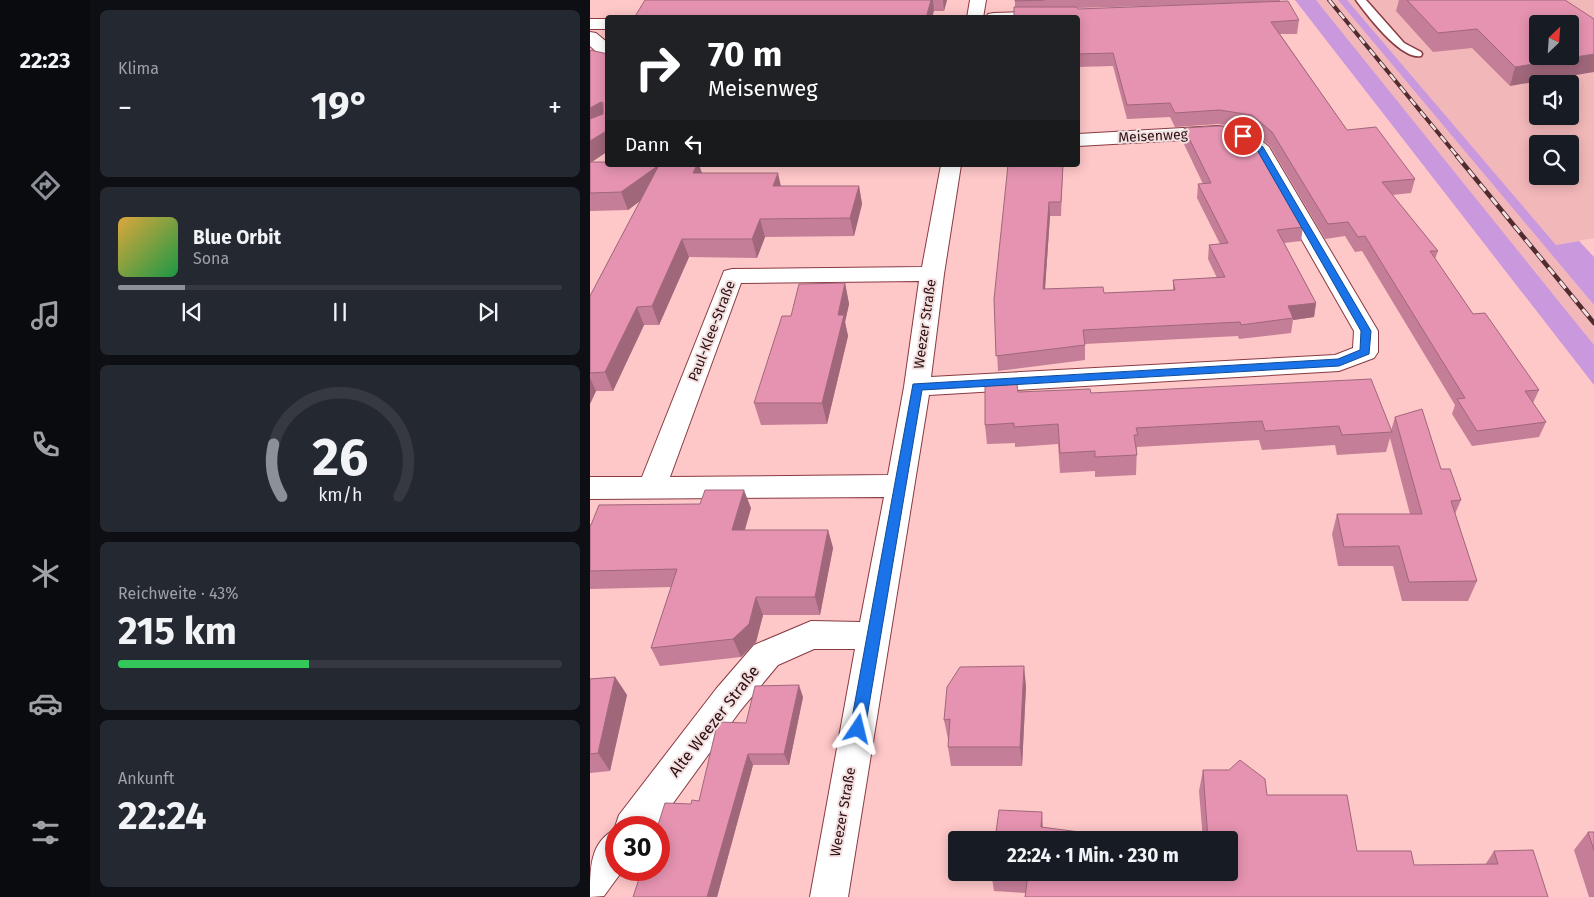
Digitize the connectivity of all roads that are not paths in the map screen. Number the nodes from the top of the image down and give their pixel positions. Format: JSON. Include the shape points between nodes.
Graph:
{"nodes":[{"id":1,"x":978,"y":0,"type":"edge"},
{"id":2,"x":1361,"y":0,"type":"edge"},
{"id":3,"x":976,"y":15,"type":"edge"},
{"id":4,"x":590,"y":24,"type":"edge"},
{"id":5,"x":605,"y":24,"type":"edge"},
{"id":6,"x":590,"y":37,"type":"edge"},
{"id":7,"x":605,"y":50,"type":"edge"},
{"id":8,"x":1418,"y":54,"type":"dead end"},
{"id":9,"x":1080,"y":140,"type":"edge"},
{"id":10,"x":951,"y":167,"type":"edge"},
{"id":11,"x":932,"y":274,"type":"junction"},
{"id":12,"x":917,"y":386,"type":"junction"},
{"id":13,"x":899,"y":486,"type":"junction"},
{"id":14,"x":590,"y":488,"type":"edge"},
{"id":15,"x":652,"y":488,"type":"junction"},
{"id":16,"x":873,"y":636,"type":"junction"},
{"id":17,"x":641,"y":816,"type":"edge"},
{"id":18,"x":605,"y":862,"type":"edge"},
{"id":19,"x":590,"y":882,"type":"edge"},
{"id":20,"x":829,"y":897,"type":"edge"}],
"edges":[{"from":1,"to":3,"type":"street"},
{"from":2,"to":8,"type":"lane","via":[[1400,44]]},
{"from":4,"to":5,"type":"street"},
{"from":6,"to":7,"type":"street"},
{"from":9,"to":12,"type":"street","name":"Meisenweg","via":[[1218,132],[1243,136],[1259,147],[1366,331],[1365,352],[1339,363]]},
{"from":10,"to":11,"type":"street","name":"Weezer Straße"},
{"from":11,"to":12,"type":"street","name":"Weezer Straße"},
{"from":11,"to":15,"type":"street","name":"Paul-Klee-Straße","via":[[732,276]]},
{"from":12,"to":13,"type":"street","name":"Weezer Straße"},
{"from":13,"to":15,"type":"street"},
{"from":13,"to":16,"type":"street","name":"Weezer Straße"},
{"from":14,"to":15,"type":"street"},
{"from":16,"to":17,"type":"street","name":"Alte Weezer Straße","via":[[811,635],[766,656],[728,700]]},
{"from":16,"to":20,"type":"street","name":"Weezer Straße"},
{"from":18,"to":19,"type":"street"}]}
